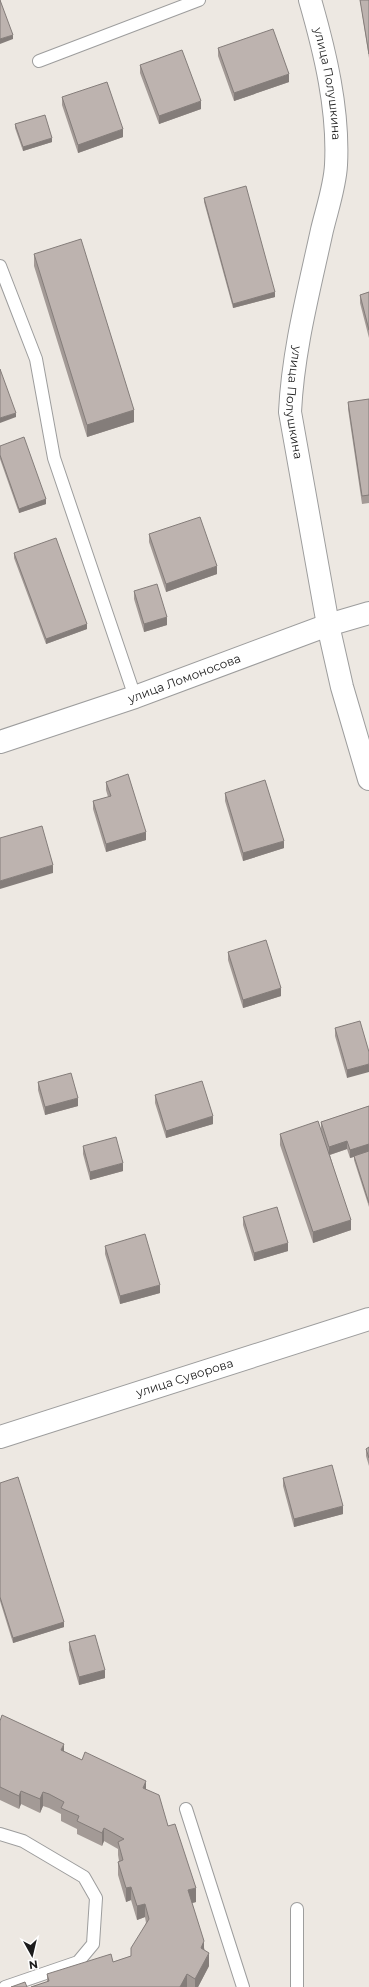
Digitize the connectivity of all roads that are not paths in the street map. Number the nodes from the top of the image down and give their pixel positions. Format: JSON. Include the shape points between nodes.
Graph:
{"nodes":[{"id":1,"x":199,"y":0,"type":"edge"},
{"id":2,"x":310,"y":0,"type":"edge"},
{"id":3,"x":39,"y":61,"type":"dead end"},
{"id":4,"x":0,"y":266,"type":"edge"},
{"id":5,"x":369,"y":613,"type":"edge"},
{"id":6,"x":328,"y":626,"type":"junction"},
{"id":7,"x":136,"y":697,"type":"junction"},
{"id":8,"x":0,"y":742,"type":"edge"},
{"id":9,"x":369,"y":779,"type":"edge"},
{"id":10,"x":369,"y":1319,"type":"edge"},
{"id":11,"x":0,"y":1437,"type":"edge"},
{"id":12,"x":186,"y":1809,"type":"dead end"},
{"id":13,"x":0,"y":1834,"type":"edge"},
{"id":14,"x":297,"y":1909,"type":"dead end"},
{"id":15,"x":5,"y":1987,"type":"edge"},
{"id":16,"x":243,"y":1987,"type":"edge"},
{"id":17,"x":297,"y":1987,"type":"edge"}],
"edges":[{"from":1,"to":3,"type":"lane"},
{"from":2,"to":6,"type":"street","name":"улица Полушкина","via":[[324,54],[334,115],[336,166],[297,350],[290,412]]},
{"from":4,"to":7,"type":"lane","via":[[36,359],[54,458]]},
{"from":5,"to":6,"type":"street","name":"улица Ломоносова"},
{"from":6,"to":7,"type":"street","name":"улица Ломоносова"},
{"from":6,"to":9,"type":"street","name":"улица Полушкина","via":[[342,687]]},
{"from":7,"to":8,"type":"street","name":"улица Ломоносова"},
{"from":10,"to":11,"type":"street","name":"улица Суворова"},
{"from":12,"to":16,"type":"lane"},
{"from":13,"to":15,"type":"lane","via":[[24,1841],[84,1877],[96,1898],[93,1944],[78,1962]]},
{"from":14,"to":17,"type":"lane"}]}
